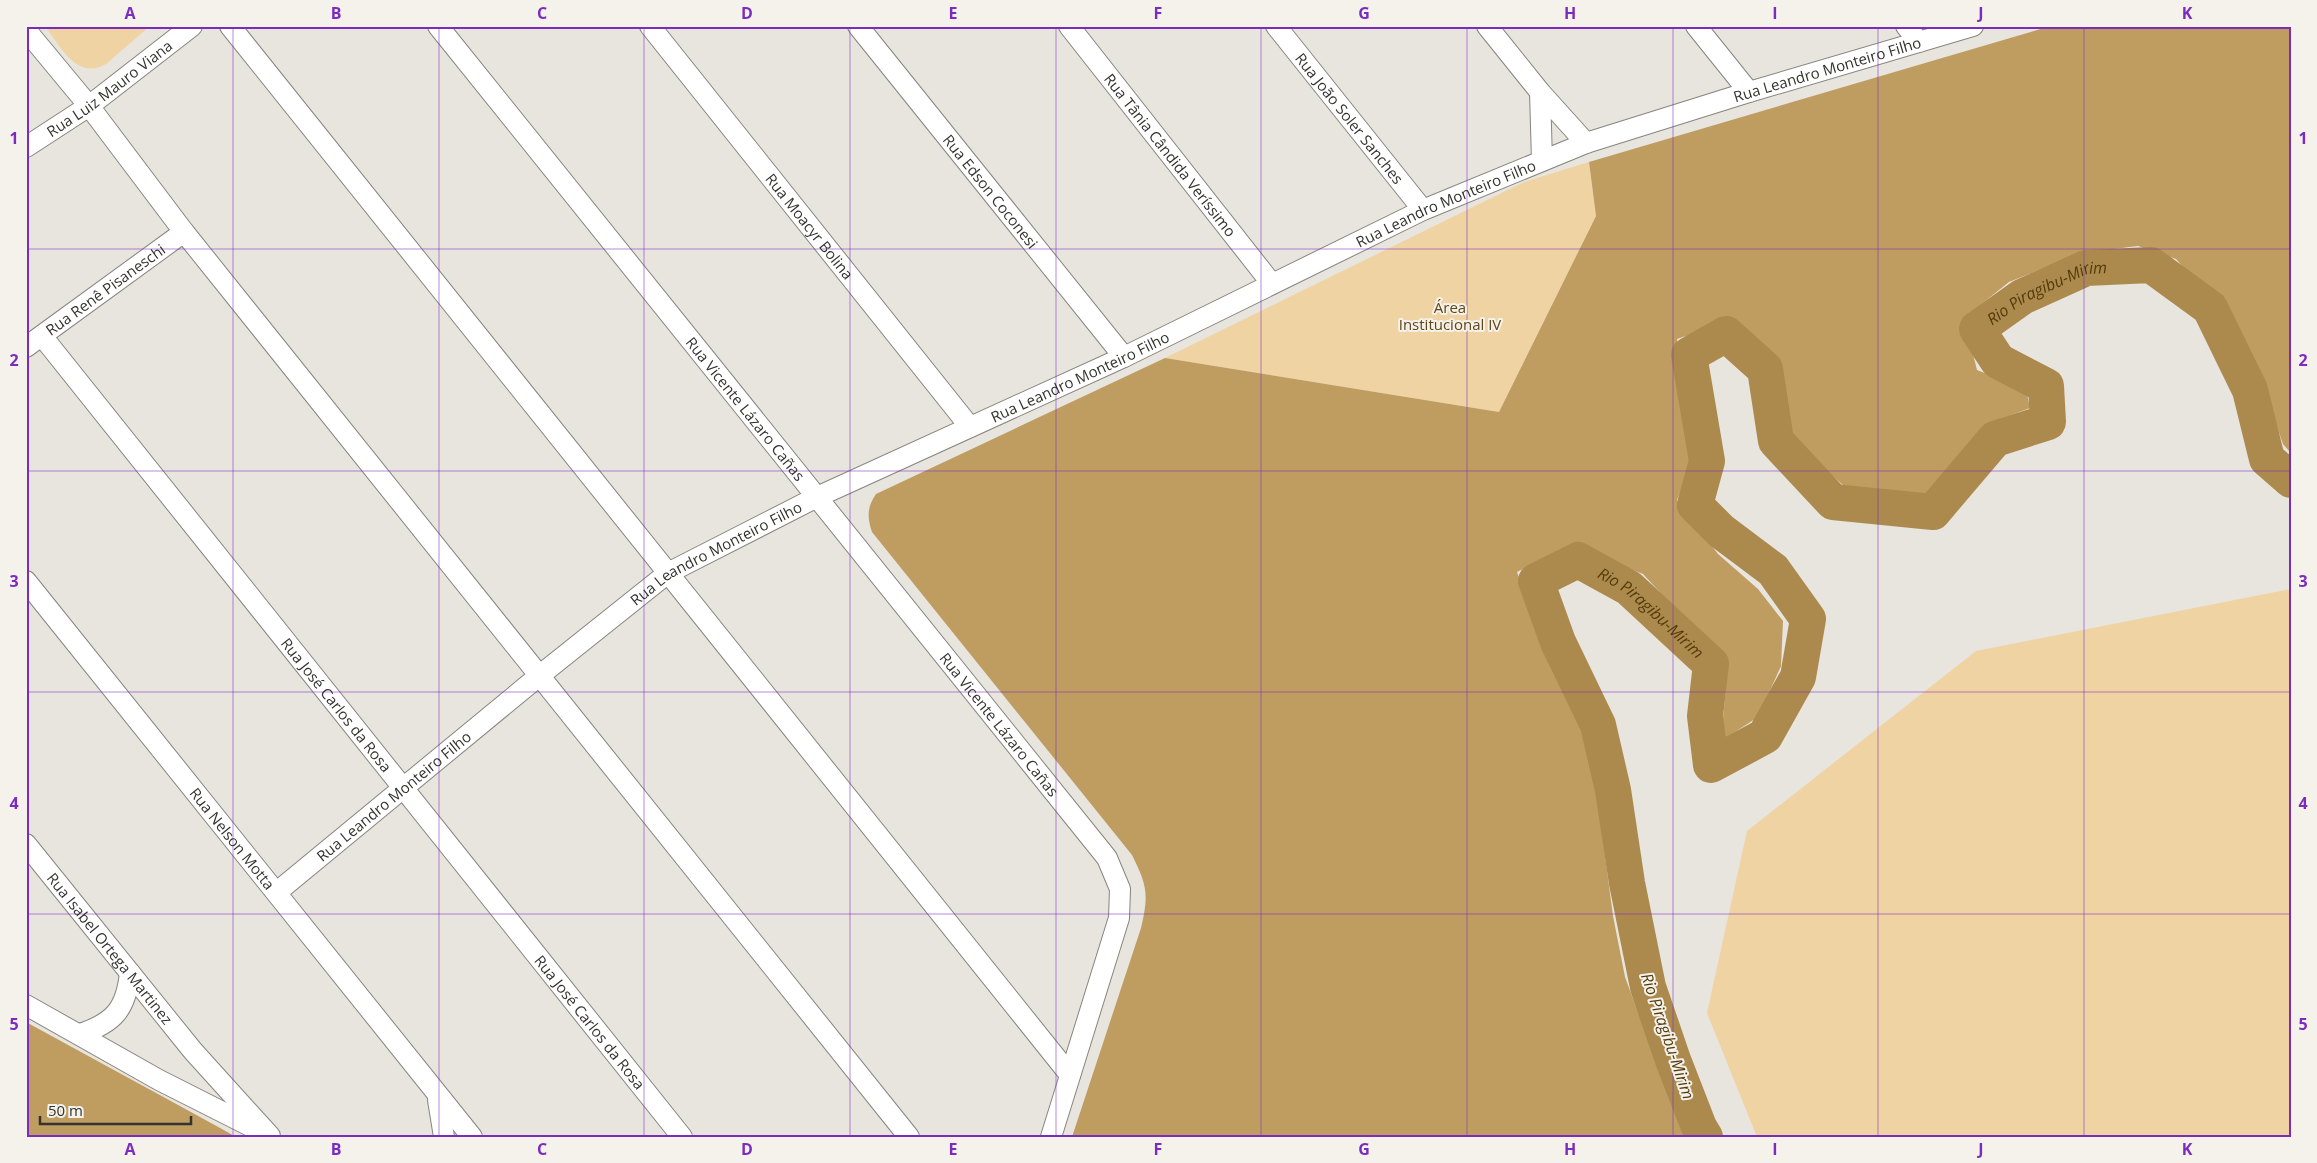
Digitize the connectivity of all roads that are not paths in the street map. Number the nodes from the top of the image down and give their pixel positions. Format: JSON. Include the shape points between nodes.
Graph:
{"nodes":[{"id":1,"x":192,"y":26,"type":"edge"},
{"id":2,"x":230,"y":26,"type":"edge"},
{"id":3,"x":438,"y":26,"type":"edge"},
{"id":4,"x":650,"y":26,"type":"edge"},
{"id":5,"x":858,"y":26,"type":"edge"},
{"id":6,"x":1068,"y":26,"type":"edge"},
{"id":7,"x":1276,"y":26,"type":"edge"},
{"id":8,"x":1487,"y":26,"type":"edge"},
{"id":9,"x":1696,"y":26,"type":"edge"},
{"id":10,"x":1906,"y":26,"type":"edge"},
{"id":11,"x":1973,"y":26,"type":"edge"},
{"id":12,"x":26,"y":30,"type":"edge"},
{"id":13,"x":1919,"y":42,"type":"junction"},
{"id":14,"x":1540,"y":92,"type":"junction"},
{"id":15,"x":1748,"y":92,"type":"junction"},
{"id":16,"x":89,"y":106,"type":"junction"},
{"id":17,"x":1586,"y":143,"type":"junction"},
{"id":18,"x":26,"y":147,"type":"edge"},
{"id":19,"x":1542,"y":161,"type":"junction"},
{"id":20,"x":1422,"y":210,"type":"junction"},
{"id":21,"x":184,"y":232,"type":"junction"},
{"id":22,"x":1272,"y":284,"type":"junction"},
{"id":23,"x":34,"y":341,"type":"edge"},
{"id":24,"x":1124,"y":357,"type":"junction"},
{"id":25,"x":970,"y":427,"type":"junction"},
{"id":26,"x":816,"y":497,"type":"junction"},
{"id":27,"x":668,"y":573,"type":"junction"},
{"id":28,"x":26,"y":581,"type":"edge"},
{"id":29,"x":538,"y":676,"type":"junction"},
{"id":30,"x":403,"y":789,"type":"junction"},
{"id":31,"x":26,"y":844,"type":"edge"},
{"id":32,"x":277,"y":892,"type":"junction"},
{"id":33,"x":130,"y":973,"type":"junction"},
{"id":34,"x":26,"y":1005,"type":"edge"},
{"id":35,"x":80,"y":1034,"type":"junction"},
{"id":36,"x":193,"y":1051,"type":"junction"},
{"id":37,"x":1070,"y":1074,"type":"junction"},
{"id":38,"x":437,"y":1096,"type":"junction"},
{"id":39,"x":218,"y":1110,"type":"junction"},
{"id":40,"x":672,"y":1129,"type":"edge"},
{"id":41,"x":270,"y":1137,"type":"edge"},
{"id":42,"x":444,"y":1137,"type":"edge"},
{"id":43,"x":472,"y":1137,"type":"edge"},
{"id":44,"x":682,"y":1137,"type":"edge"},
{"id":45,"x":910,"y":1137,"type":"edge"},
{"id":46,"x":1051,"y":1137,"type":"edge"}],
"edges":[{"from":1,"to":16,"type":"street","name":"Rua Luiz Mauro Viana"},
{"from":2,"to":27,"type":"street"},
{"from":3,"to":26,"type":"street","name":"Rua Vicente Lázaro Cañas"},
{"from":4,"to":25,"type":"street","name":"Rua Moacyr Bolina"},
{"from":5,"to":24,"type":"street","name":"Rua Edson Coconesi"},
{"from":6,"to":22,"type":"street","name":"Rua Tânia Cândida Veríssimo"},
{"from":7,"to":20,"type":"street","name":"Rua João Soler Sanches"},
{"from":8,"to":14,"type":"street"},
{"from":9,"to":15,"type":"street"},
{"from":10,"to":13,"type":"street"},
{"from":11,"to":13,"type":"street","name":"Rua Leandro Monteiro Filho"},
{"from":12,"to":16,"type":"street"},
{"from":13,"to":15,"type":"street","name":"Rua Leandro Monteiro Filho"},
{"from":14,"to":17,"type":"street"},
{"from":14,"to":19,"type":"street"},
{"from":15,"to":17,"type":"street","name":"Rua Leandro Monteiro Filho"},
{"from":16,"to":18,"type":"street","name":"Rua Luiz Mauro Viana"},
{"from":16,"to":21,"type":"street"},
{"from":17,"to":19,"type":"street","name":"Rua Leandro Monteiro Filho"},
{"from":19,"to":20,"type":"street","name":"Rua Leandro Monteiro Filho"},
{"from":20,"to":22,"type":"street","name":"Rua Leandro Monteiro Filho"},
{"from":21,"to":23,"type":"street","name":"Rua Renê Pisaneschi"},
{"from":21,"to":29,"type":"street"},
{"from":22,"to":24,"type":"street","name":"Rua Leandro Monteiro Filho"},
{"from":23,"to":30,"type":"street","name":"Rua José Carlos da Rosa"},
{"from":24,"to":25,"type":"street","name":"Rua Leandro Monteiro Filho"},
{"from":25,"to":26,"type":"street","name":"Rua Leandro Monteiro Filho"},
{"from":26,"to":27,"type":"street","name":"Rua Leandro Monteiro Filho"},
{"from":26,"to":37,"type":"street","name":"Rua Vicente Lázaro Cañas","via":[[1107,858],[1120,889],[1119,918]]},
{"from":27,"to":29,"type":"street","name":"Rua Leandro Monteiro Filho"},
{"from":27,"to":37,"type":"street"},
{"from":28,"to":32,"type":"street","name":"Rua Nelson Motta"},
{"from":29,"to":30,"type":"street","name":"Rua Leandro Monteiro Filho"},
{"from":29,"to":45,"type":"street"},
{"from":30,"to":32,"type":"street","name":"Rua Leandro Monteiro Filho"},
{"from":30,"to":40,"type":"street","name":"Rua José Carlos da Rosa"},
{"from":31,"to":33,"type":"street","name":"Rua Isabel Ortega Martinez"},
{"from":32,"to":38,"type":"street","name":"Rua Nelson Motta"},
{"from":33,"to":35,"type":"street","via":[[126,1000],[116,1015],[101,1028]]},
{"from":33,"to":36,"type":"street","name":"Rua Isabel Ortega Martinez"},
{"from":34,"to":35,"type":"street"},
{"from":35,"to":39,"type":"street"},
{"from":36,"to":39,"type":"street","name":"Rua Isabel Ortega Martinez"},
{"from":36,"to":41,"type":"street","name":"Rua Isabel Ortega Martinez"},
{"from":37,"to":46,"type":"street"},
{"from":38,"to":42,"type":"street","name":"Rua Nelson Motta"},
{"from":38,"to":43,"type":"street","name":"Rua Nelson Motta"},
{"from":39,"to":41,"type":"street"},
{"from":40,"to":44,"type":"street","name":"Rua José Carlos da Rosa"}]}
